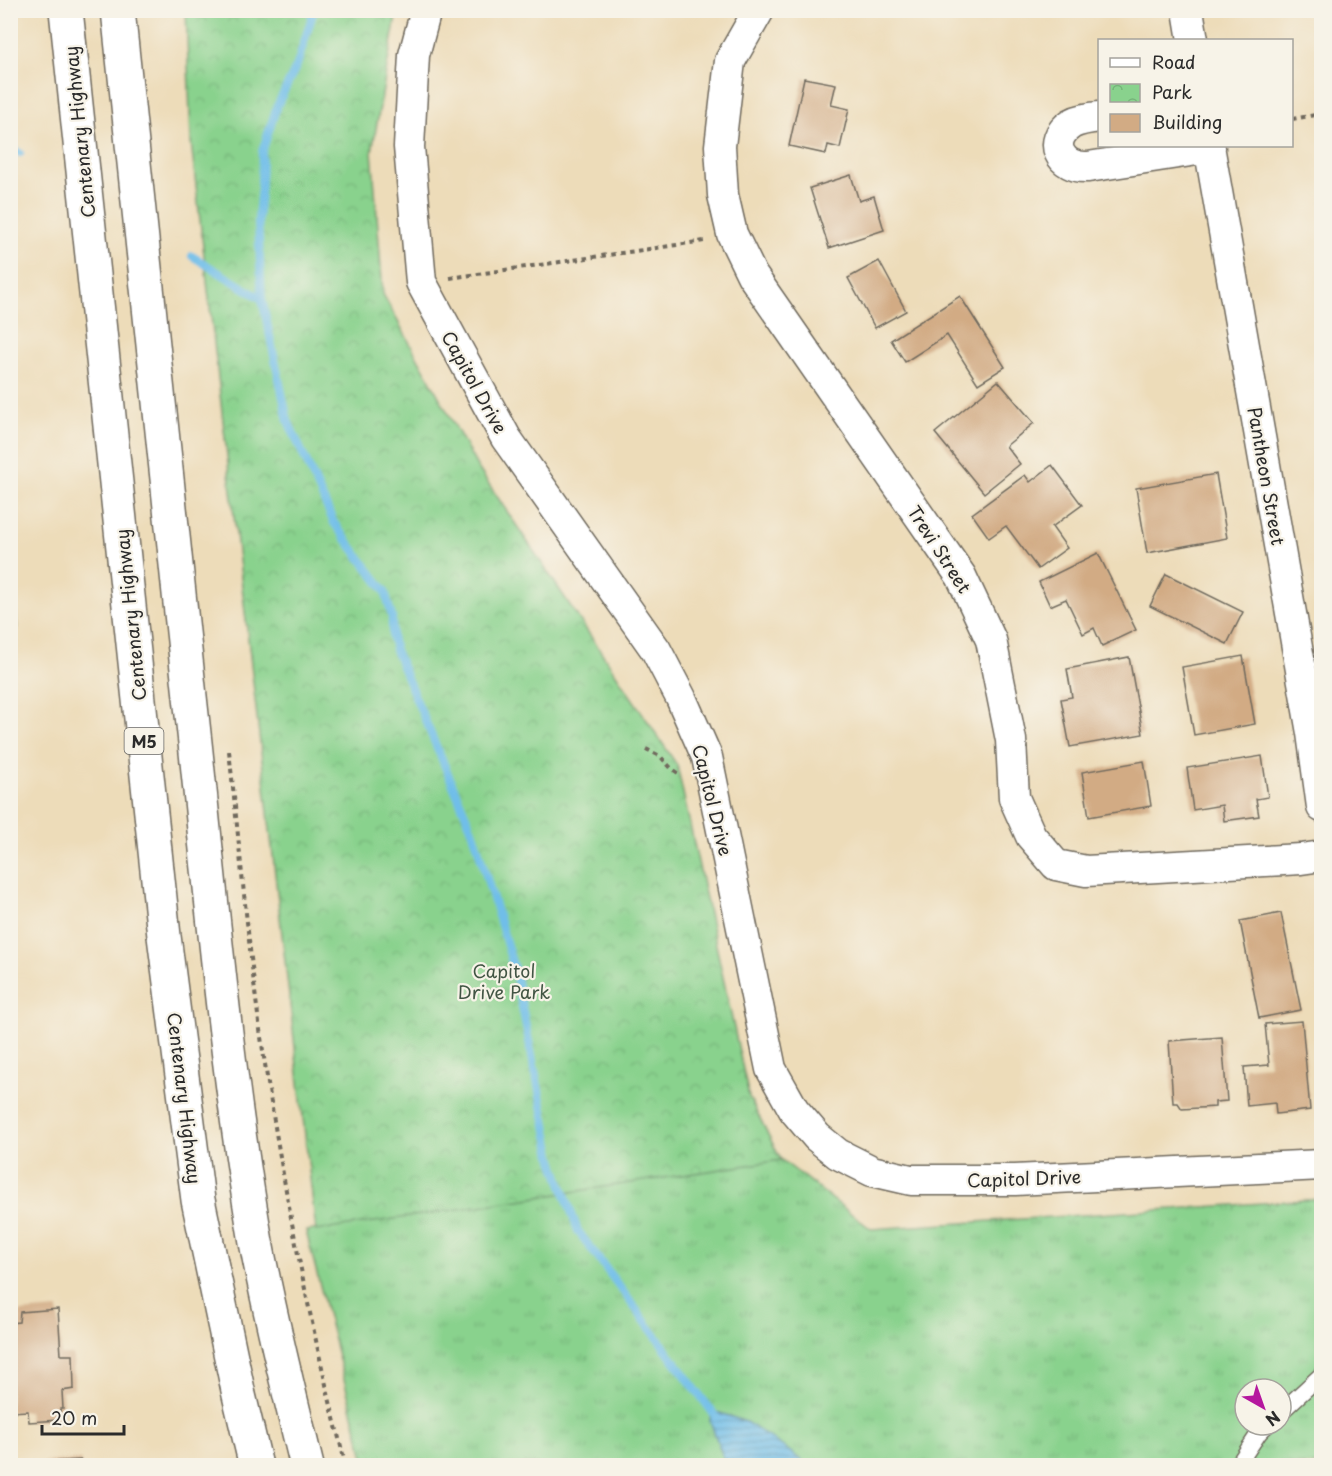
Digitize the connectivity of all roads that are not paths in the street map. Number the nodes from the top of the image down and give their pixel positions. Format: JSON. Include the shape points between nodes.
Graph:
{"nodes":[{"id":1,"x":66,"y":10,"type":"edge"},
{"id":2,"x":118,"y":10,"type":"edge"},
{"id":3,"x":426,"y":10,"type":"edge"},
{"id":4,"x":759,"y":10,"type":"edge"},
{"id":5,"x":1188,"y":10,"type":"edge"},
{"id":6,"x":1193,"y":39,"type":"edge"},
{"id":7,"x":1098,"y":117,"type":"edge"},
{"id":8,"x":1204,"y":147,"type":"edge"},
{"id":9,"x":1210,"y":147,"type":"edge"},
{"id":10,"x":1322,"y":807,"type":"edge"},
{"id":11,"x":1322,"y":856,"type":"edge"},
{"id":12,"x":1322,"y":1165,"type":"edge"},
{"id":13,"x":1322,"y":1374,"type":"edge"},
{"id":14,"x":1293,"y":1401,"type":"edge"},
{"id":15,"x":1256,"y":1437,"type":"edge"},
{"id":16,"x":256,"y":1466,"type":"edge"},
{"id":17,"x":307,"y":1466,"type":"edge"},
{"id":18,"x":1237,"y":1466,"type":"edge"}],
"edges":[{"from":1,"to":16,"type":"highway","name":"Centenary Highway","number":"M5","via":[[164,936],[198,1200]]},
{"from":2,"to":17,"type":"highway","via":[[175,566],[239,1123],[257,1244]]},
{"from":3,"to":12,"type":"street","name":"Capitol Drive","via":[[414,55],[409,147],[421,282],[506,438],[656,650],[681,698],[707,757],[771,1069],[794,1110],[838,1154],[872,1171],[911,1180],[1015,1180]]},
{"from":4,"to":11,"type":"street","name":"Trevi Street","via":[[730,61],[723,114],[723,195],[732,234],[752,275],[962,576],[991,639],[1011,740],[1014,798],[1031,836],[1056,865],[1086,871]]},
{"from":5,"to":6,"type":"street"},
{"from":7,"to":8,"type":"street","via":[[1078,121],[1061,134],[1058,148],[1065,161],[1088,167]]},
{"from":9,"to":10,"type":"street","name":"Pantheon Street"},
{"from":13,"to":14,"type":"lane"},
{"from":15,"to":18,"type":"lane"}]}
